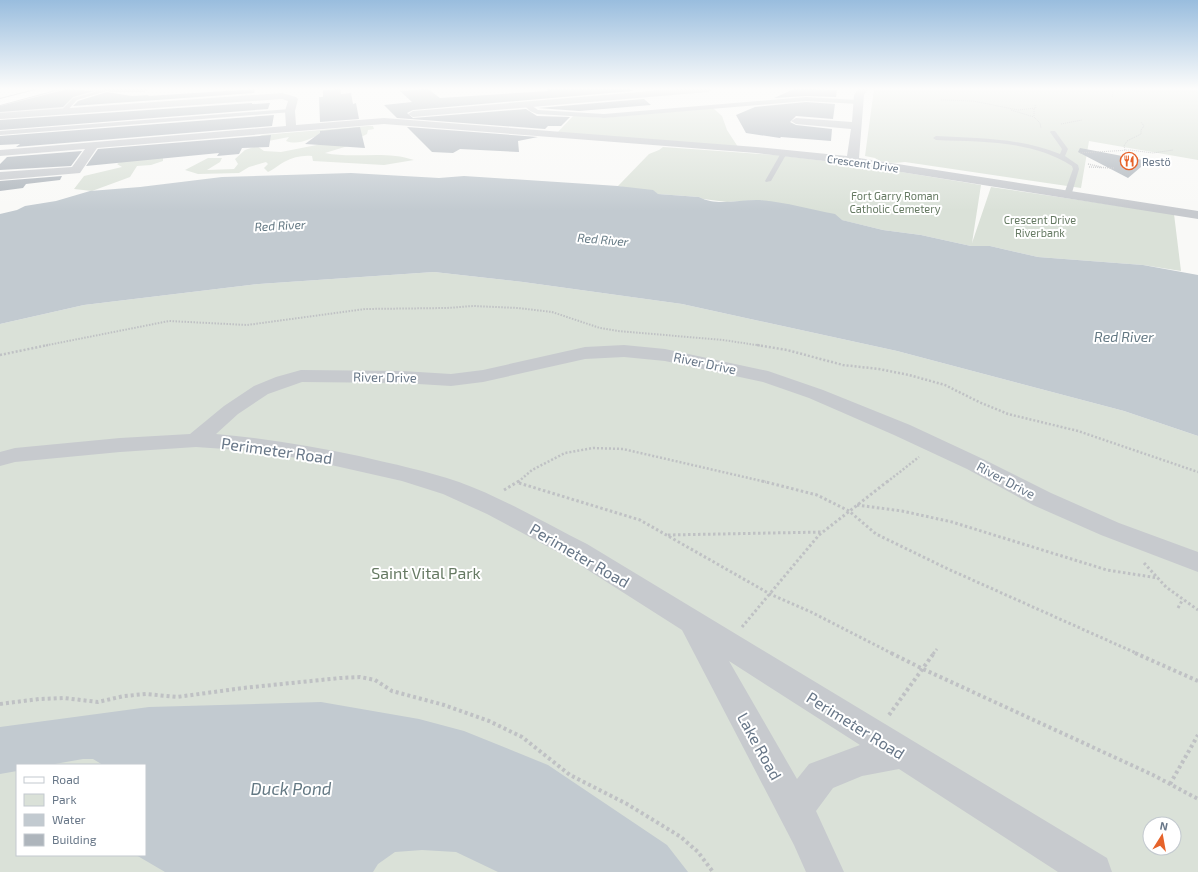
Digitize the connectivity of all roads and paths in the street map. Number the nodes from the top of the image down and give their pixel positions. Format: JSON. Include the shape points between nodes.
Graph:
{"nodes":[{"id":1,"x":44,"y":130,"type":"edge"},
{"id":2,"x":282,"y":130,"type":"edge"},
{"id":3,"x":483,"y":130,"type":"edge"},
{"id":4,"x":856,"y":130,"type":"edge"},
{"id":5,"x":1141,"y":130,"type":"edge"},
{"id":6,"x":1053,"y":132,"type":"dead end"},
{"id":7,"x":0,"y":133,"type":"edge"},
{"id":8,"x":936,"y":138,"type":"dead end"},
{"id":9,"x":94,"y":145,"type":"junction"},
{"id":10,"x":1125,"y":150,"type":"junction"},
{"id":11,"x":1173,"y":150,"type":"dead end"},
{"id":12,"x":0,"y":153,"type":"edge"},
{"id":13,"x":784,"y":153,"type":"junction"},
{"id":14,"x":1062,"y":155,"type":"junction"},
{"id":15,"x":850,"y":160,"type":"junction"},
{"id":16,"x":1075,"y":165,"type":"junction"},
{"id":17,"x":1114,"y":168,"type":"dead end"},
{"id":18,"x":0,"y":176,"type":"edge"},
{"id":19,"x":768,"y":181,"type":"dead end"},
{"id":20,"x":1068,"y":194,"type":"junction"},
{"id":21,"x":1198,"y":215,"type":"edge"},
{"id":22,"x":196,"y":440,"type":"junction"},
{"id":23,"x":934,"y":445,"type":"junction"},
{"id":24,"x":0,"y":459,"type":"edge"},
{"id":25,"x":518,"y":482,"type":"junction"},
{"id":26,"x":482,"y":502,"type":"junction"},
{"id":27,"x":857,"y":505,"type":"junction"},
{"id":28,"x":849,"y":511,"type":"junction"},
{"id":29,"x":823,"y":532,"type":"junction"},
{"id":30,"x":667,"y":535,"type":"junction"},
{"id":31,"x":1198,"y":562,"type":"edge"},
{"id":32,"x":1158,"y":578,"type":"dead end"},
{"id":33,"x":770,"y":594,"type":"junction"},
{"id":34,"x":1183,"y":599,"type":"dead end"},
{"id":35,"x":1178,"y":608,"type":"dead end"},
{"id":36,"x":692,"y":622,"type":"junction"},
{"id":37,"x":728,"y":645,"type":"junction"},
{"id":38,"x":937,"y":649,"type":"dead end"},
{"id":39,"x":923,"y":669,"type":"junction"},
{"id":40,"x":1198,"y":681,"type":"edge"},
{"id":41,"x":0,"y":704,"type":"edge"},
{"id":42,"x":1198,"y":735,"type":"edge"},
{"id":43,"x":887,"y":745,"type":"junction"},
{"id":44,"x":1170,"y":784,"type":"junction"},
{"id":45,"x":1198,"y":798,"type":"edge"},
{"id":46,"x":795,"y":809,"type":"junction"},
{"id":47,"x":713,"y":872,"type":"edge"},
{"id":48,"x":825,"y":872,"type":"edge"},
{"id":49,"x":1093,"y":872,"type":"edge"}],
"edges":[{"from":1,"to":7,"type":"lane"},
{"from":2,"to":9,"type":"street","name":"Crescent Drive"},
{"from":3,"to":13,"type":"street","name":"Crescent Drive"},
{"from":4,"to":15,"type":"street","via":[[854,156]]},
{"from":5,"to":10,"type":"path","via":[[1142,134],[1127,141]]},
{"from":6,"to":14,"type":"lane","via":[[1065,149]]},
{"from":8,"to":14,"type":"lane","via":[[1015,144]]},
{"from":9,"to":12,"type":"street","name":"Crescent Drive"},
{"from":9,"to":18,"type":"street","via":[[76,170]]},
{"from":10,"to":11,"type":"path","via":[[1153,153]]},
{"from":10,"to":14,"type":"path"},
{"from":13,"to":15,"type":"street","name":"Crescent Drive"},
{"from":13,"to":19,"type":"lane"},
{"from":14,"to":16,"type":"lane"},
{"from":15,"to":20,"type":"street","name":"Crescent Drive"},
{"from":16,"to":17,"type":"path"},
{"from":16,"to":20,"type":"lane"},
{"from":20,"to":21,"type":"street","name":"Crescent Drive"},
{"from":22,"to":23,"type":"street","name":"River Drive","via":[[231,410],[261,390],[301,376],[451,380],[483,376],[585,353],[624,351],[665,355],[768,377],[816,394]]},
{"from":22,"to":24,"type":"street","name":"Perimeter Road","via":[[120,444],[15,455]]},
{"from":22,"to":26,"type":"street","name":"Perimeter Road","via":[[254,444],[406,474],[451,488]]},
{"from":23,"to":27,"type":"path"},
{"from":23,"to":31,"type":"street","name":"River Drive","via":[[1042,499],[1110,529]]},
{"from":25,"to":26,"type":"path"},
{"from":25,"to":28,"type":"path","via":[[532,470],[565,453],[593,448],[623,449],[796,489],[817,495]]},
{"from":25,"to":30,"type":"path","via":[[640,520]]},
{"from":26,"to":36,"type":"street","name":"Perimeter Road","via":[[578,551]]},
{"from":27,"to":28,"type":"path"},
{"from":27,"to":32,"type":"path","via":[[902,511],[952,522],[1107,570]]},
{"from":28,"to":29,"type":"path"},
{"from":28,"to":40,"type":"path","via":[[876,534]]},
{"from":29,"to":30,"type":"path"},
{"from":29,"to":33,"type":"path"},
{"from":30,"to":33,"type":"path"},
{"from":33,"to":37,"type":"path"},
{"from":33,"to":39,"type":"path"},
{"from":34,"to":35,"type":"path"},
{"from":36,"to":37,"type":"street","name":"Perimeter Road"},
{"from":36,"to":46,"type":"street","name":"Lake Road"},
{"from":37,"to":43,"type":"street","name":"Perimeter Road"},
{"from":38,"to":39,"type":"path"},
{"from":39,"to":43,"type":"path"},
{"from":39,"to":44,"type":"path"},
{"from":41,"to":47,"type":"path","via":[[39,698],[98,702],[124,696],[146,694],[176,697],[340,678],[360,677],[375,680],[392,691],[490,721],[522,737],[570,775],[627,804],[681,837],[698,852]]},
{"from":42,"to":44,"type":"path"},
{"from":43,"to":46,"type":"street","via":[[862,760],[821,776]]},
{"from":43,"to":49,"type":"street","name":"Perimeter Road"},
{"from":44,"to":45,"type":"path"},
{"from":46,"to":48,"type":"street","name":"Lake Road"}]}
